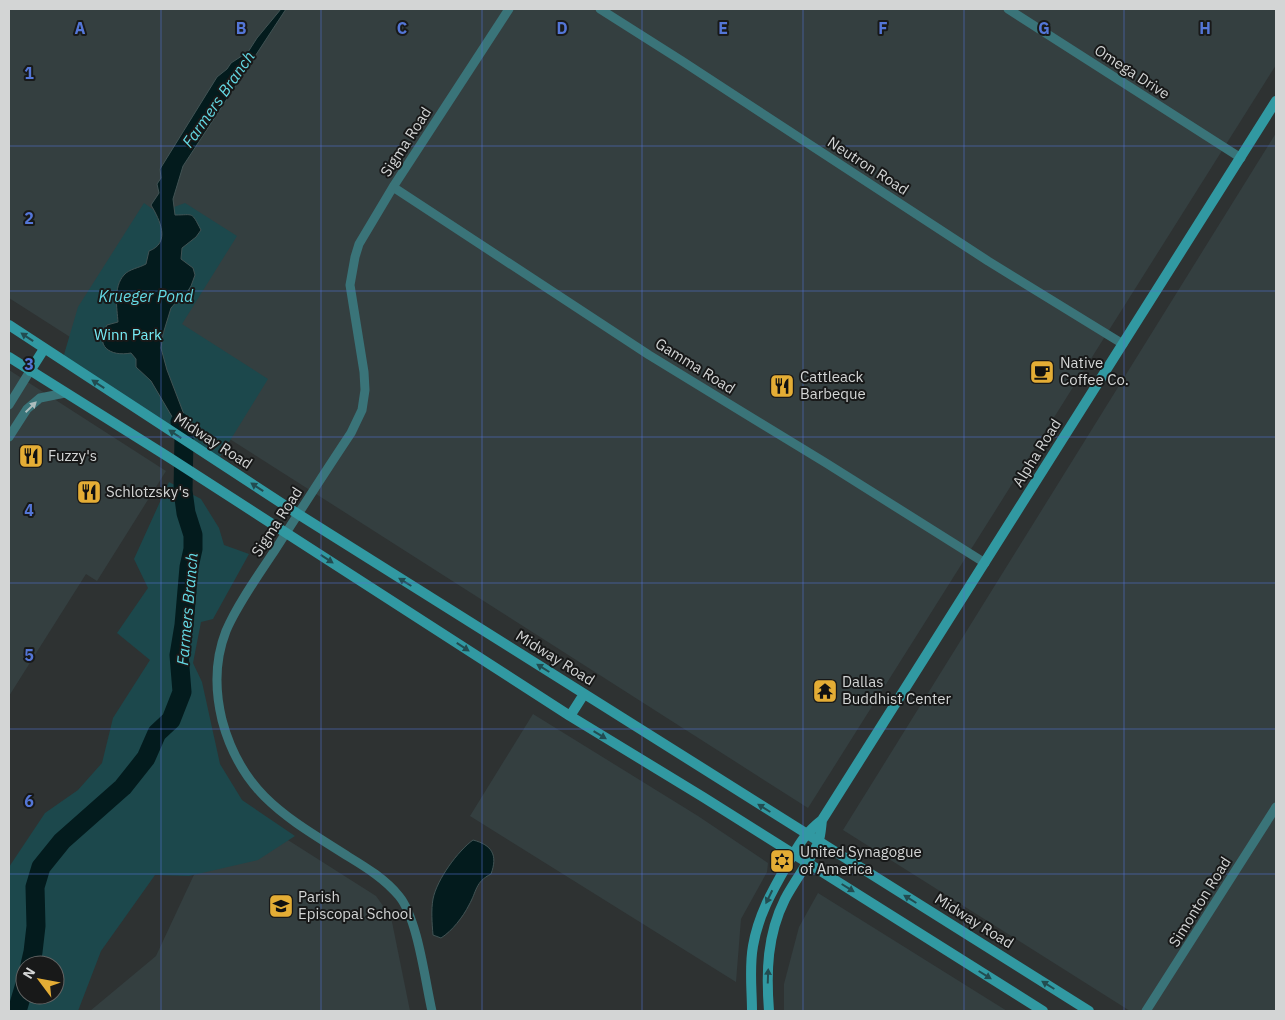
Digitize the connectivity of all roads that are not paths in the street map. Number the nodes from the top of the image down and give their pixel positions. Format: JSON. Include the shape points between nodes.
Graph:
{"nodes":[{"id":1,"x":509,"y":9,"type":"edge"},
{"id":2,"x":600,"y":9,"type":"edge"},
{"id":3,"x":1008,"y":9,"type":"edge"},
{"id":4,"x":1276,"y":101,"type":"edge"},
{"id":5,"x":1241,"y":158,"type":"junction"},
{"id":6,"x":393,"y":187,"type":"junction"},
{"id":7,"x":9,"y":325,"type":"edge"},
{"id":8,"x":1123,"y":344,"type":"junction"},
{"id":9,"x":44,"y":349,"type":"junction"},
{"id":10,"x":9,"y":357,"type":"edge"},
{"id":11,"x":30,"y":371,"type":"junction"},
{"id":12,"x":65,"y":392,"type":"junction"},
{"id":13,"x":9,"y":405,"type":"edge"},
{"id":14,"x":9,"y":437,"type":"edge"},
{"id":15,"x":298,"y":514,"type":"junction"},
{"id":16,"x":286,"y":533,"type":"junction"},
{"id":17,"x":985,"y":564,"type":"junction"},
{"id":18,"x":584,"y":694,"type":"junction"},
{"id":19,"x":570,"y":716,"type":"junction"},
{"id":20,"x":1276,"y":807,"type":"edge"},
{"id":21,"x":822,"y":820,"type":"junction"},
{"id":22,"x":805,"y":834,"type":"junction"},
{"id":23,"x":819,"y":841,"type":"junction"},
{"id":24,"x":793,"y":854,"type":"junction"},
{"id":25,"x":807,"y":862,"type":"junction"},
{"id":26,"x":432,"y":1011,"type":"edge"},
{"id":27,"x":752,"y":1011,"type":"edge"},
{"id":28,"x":769,"y":1011,"type":"edge"},
{"id":29,"x":1042,"y":1011,"type":"edge"},
{"id":30,"x":1089,"y":1011,"type":"edge"},
{"id":31,"x":1146,"y":1011,"type":"edge"}],
"edges":[{"from":1,"to":6,"type":"street","name":"Sigma Road"},
{"from":2,"to":8,"type":"street","name":"Neutron Road"},
{"from":3,"to":5,"type":"street","name":"Omega Drive"},
{"from":4,"to":5,"type":"main road","name":"Alpha Road"},
{"from":5,"to":8,"type":"main road","name":"Alpha Road"},
{"from":6,"to":15,"type":"street","name":"Sigma Road","via":[[362,239],[352,271],[351,296],[364,372],[362,410],[351,433]]},
{"from":6,"to":17,"type":"street","name":"Gamma Road","via":[[650,355]]},
{"from":9,"to":7,"type":"main road","name":"Midway Road","one_way":true},
{"from":8,"to":17,"type":"main road","name":"Alpha Road"},
{"from":9,"to":11,"type":"main road"},
{"from":15,"to":9,"type":"main road","name":"Midway Road","one_way":true},
{"from":10,"to":11,"type":"main road"},
{"from":11,"to":12,"type":"main road"},
{"from":11,"to":13,"type":"street"},
{"from":14,"to":12,"type":"street","one_way":true,"via":[[27,410],[40,398]]},
{"from":12,"to":16,"type":"main road"},
{"from":15,"to":16,"type":"street","name":"Sigma Road"},
{"from":18,"to":15,"type":"main road","name":"Midway Road","one_way":true},
{"from":16,"to":19,"type":"main road","one_way":true},
{"from":16,"to":26,"type":"street","name":"Sigma Road","via":[[226,631],[217,679],[225,730],[246,774],[270,803],[381,878],[400,897],[413,923]]},
{"from":17,"to":21,"type":"main road","name":"Alpha Road"},
{"from":18,"to":19,"type":"main road"},
{"from":22,"to":18,"type":"main road","name":"Midway Road","one_way":true},
{"from":19,"to":24,"type":"main road","one_way":true},
{"from":20,"to":31,"type":"street","name":"Simonton Road"},
{"from":21,"to":22,"type":"main road","name":"Alpha Road"},
{"from":21,"to":23,"type":"main road","name":"Alpha Road"},
{"from":22,"to":23,"type":"main road","name":"Midway Road"},
{"from":22,"to":24,"type":"main road","name":"Alpha Road"},
{"from":23,"to":25,"type":"main road","name":"Alpha Road"},
{"from":30,"to":23,"type":"main road","name":"Midway Road","one_way":true},
{"from":24,"to":25,"type":"main road"},
{"from":24,"to":27,"type":"main road","name":"Alpha Road","one_way":true,"via":[[771,892],[756,928],[751,972]]},
{"from":28,"to":25,"type":"main road","name":"Alpha Road","one_way":true,"via":[[768,966],[772,931],[784,901]]},
{"from":25,"to":29,"type":"main road","one_way":true}]}
